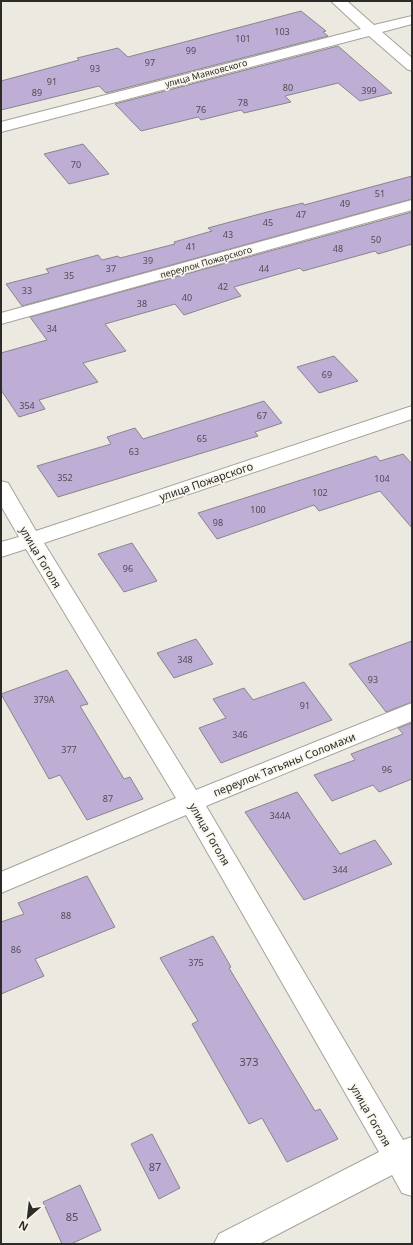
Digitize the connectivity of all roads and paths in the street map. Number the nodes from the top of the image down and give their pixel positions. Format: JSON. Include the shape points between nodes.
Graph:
{"nodes":[{"id":1,"x":338,"y":1,"type":"edge"},
{"id":2,"x":412,"y":20,"type":"edge"},
{"id":3,"x":371,"y":30,"type":"junction"},
{"id":4,"x":412,"y":66,"type":"edge"},
{"id":5,"x":1,"y":127,"type":"edge"},
{"id":6,"x":412,"y":205,"type":"edge"},
{"id":7,"x":1,"y":319,"type":"edge"},
{"id":8,"x":412,"y":412,"type":"edge"},
{"id":9,"x":1,"y":488,"type":"edge"},
{"id":10,"x":30,"y":540,"type":"junction"},
{"id":11,"x":1,"y":550,"type":"edge"},
{"id":12,"x":412,"y":712,"type":"edge"},
{"id":13,"x":191,"y":802,"type":"junction"},
{"id":14,"x":1,"y":883,"type":"edge"},
{"id":15,"x":404,"y":1154,"type":"edge"},
{"id":16,"x":412,"y":1183,"type":"edge"},
{"id":17,"x":229,"y":1244,"type":"edge"}],
"edges":[{"from":1,"to":3,"type":"street"},
{"from":2,"to":3,"type":"street","name":"улица Маяковского"},
{"from":3,"to":4,"type":"street"},
{"from":3,"to":5,"type":"street","name":"улица Маяковского"},
{"from":6,"to":7,"type":"street","name":"переулок Пожарского"},
{"from":8,"to":10,"type":"street","name":"улица Пожарского"},
{"from":9,"to":10,"type":"street","name":"улица Гоголя"},
{"from":10,"to":11,"type":"street","name":"улица Пожарского"},
{"from":10,"to":13,"type":"street","name":"улица Гоголя"},
{"from":12,"to":13,"type":"street","name":"переулок Татьяны Соломахи"},
{"from":13,"to":14,"type":"street","name":"переулок Татьяны Соломахи"},
{"from":13,"to":15,"type":"street","name":"улица Гоголя"},
{"from":15,"to":16,"type":"street","name":"улица Гоголя"},
{"from":15,"to":17,"type":"street"}]}
